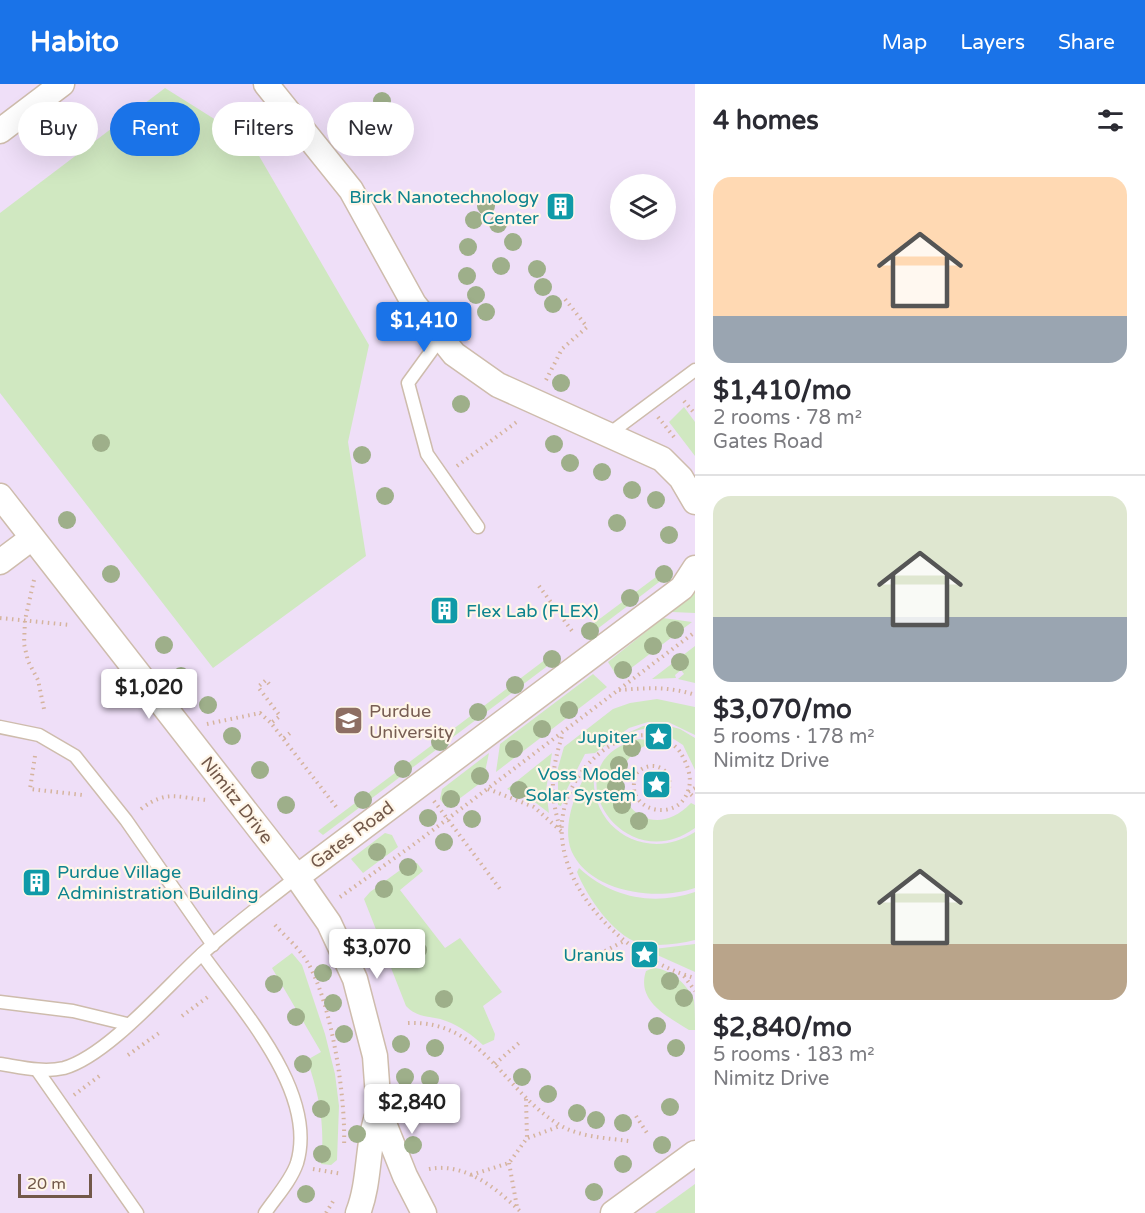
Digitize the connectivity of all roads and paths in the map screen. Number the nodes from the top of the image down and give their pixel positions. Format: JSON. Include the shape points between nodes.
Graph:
{"nodes":[{"id":1,"x":62,"y":84,"type":"edge"},
{"id":2,"x":266,"y":84,"type":"edge"},
{"id":3,"x":0,"y":131,"type":"edge"},
{"id":4,"x":565,"y":299,"type":"dead end"},
{"id":5,"x":440,"y":339,"type":"junction"},
{"id":6,"x":695,"y":370,"type":"edge"},
{"id":7,"x":543,"y":387,"type":"dead end"},
{"id":8,"x":525,"y":416,"type":"dead end"},
{"id":9,"x":609,"y":434,"type":"junction"},
{"id":10,"x":443,"y":476,"type":"junction"},
{"id":11,"x":0,"y":496,"type":"edge"},
{"id":12,"x":695,"y":502,"type":"edge"},
{"id":13,"x":478,"y":527,"type":"dead end"},
{"id":14,"x":32,"y":538,"type":"junction"},
{"id":15,"x":0,"y":562,"type":"edge"},
{"id":16,"x":695,"y":568,"type":"edge"},
{"id":17,"x":34,"y":579,"type":"dead end"},
{"id":18,"x":539,"y":586,"type":"dead end"},
{"id":19,"x":0,"y":618,"type":"edge"},
{"id":20,"x":26,"y":620,"type":"junction"},
{"id":21,"x":70,"y":625,"type":"dead end"},
{"id":22,"x":572,"y":631,"type":"dead end"},
{"id":23,"x":695,"y":632,"type":"edge"},
{"id":24,"x":269,"y":684,"type":"dead end"},
{"id":25,"x":619,"y":690,"type":"junction"},
{"id":26,"x":695,"y":695,"type":"edge"},
{"id":27,"x":44,"y":709,"type":"dead end"},
{"id":28,"x":271,"y":723,"type":"junction"},
{"id":29,"x":207,"y":724,"type":"dead end"},
{"id":30,"x":0,"y":727,"type":"edge"},
{"id":31,"x":564,"y":732,"type":"junction"},
{"id":32,"x":290,"y":733,"type":"dead end"},
{"id":33,"x":284,"y":738,"type":"junction"},
{"id":34,"x":35,"y":756,"type":"dead end"},
{"id":35,"x":648,"y":782,"type":"dead end"},
{"id":36,"x":422,"y":784,"type":"junction"},
{"id":37,"x":695,"y":788,"type":"edge"},
{"id":38,"x":488,"y":789,"type":"junction"},
{"id":39,"x":104,"y":792,"type":"junction"},
{"id":40,"x":688,"y":792,"type":"junction"},
{"id":41,"x":695,"y":798,"type":"edge"},
{"id":42,"x":208,"y":800,"type":"dead end"},
{"id":43,"x":337,"y":808,"type":"dead end"},
{"id":44,"x":448,"y":819,"type":"junction"},
{"id":45,"x":126,"y":820,"type":"junction"},
{"id":46,"x":561,"y":831,"type":"junction"},
{"id":47,"x":297,"y":877,"type":"junction"},
{"id":48,"x":500,"y":889,"type":"dead end"},
{"id":49,"x":341,"y":897,"type":"dead end"},
{"id":50,"x":274,"y":925,"type":"dead end"},
{"id":51,"x":624,"y":941,"type":"junction"},
{"id":52,"x":213,"y":945,"type":"junction"},
{"id":53,"x":605,"y":951,"type":"dead end"},
{"id":54,"x":202,"y":954,"type":"junction"},
{"id":55,"x":684,"y":975,"type":"junction"},
{"id":56,"x":695,"y":978,"type":"edge"},
{"id":57,"x":695,"y":991,"type":"edge"},
{"id":58,"x":209,"y":996,"type":"dead end"},
{"id":59,"x":0,"y":1002,"type":"edge"},
{"id":60,"x":182,"y":1016,"type":"dead end"},
{"id":61,"x":408,"y":1023,"type":"dead end"},
{"id":62,"x":127,"y":1024,"type":"junction"},
{"id":63,"x":159,"y":1033,"type":"dead end"},
{"id":64,"x":520,"y":1042,"type":"dead end"},
{"id":65,"x":128,"y":1055,"type":"dead end"},
{"id":66,"x":0,"y":1064,"type":"edge"},
{"id":67,"x":495,"y":1064,"type":"junction"},
{"id":68,"x":37,"y":1070,"type":"junction"},
{"id":69,"x":102,"y":1074,"type":"dead end"},
{"id":70,"x":73,"y":1096,"type":"dead end"},
{"id":71,"x":526,"y":1099,"type":"junction"},
{"id":72,"x":379,"y":1111,"type":"junction"},
{"id":73,"x":636,"y":1116,"type":"dead end"},
{"id":74,"x":560,"y":1126,"type":"junction"},
{"id":75,"x":649,"y":1136,"type":"dead end"},
{"id":76,"x":527,"y":1138,"type":"junction"},
{"id":77,"x":629,"y":1141,"type":"dead end"},
{"id":78,"x":695,"y":1153,"type":"edge"},
{"id":79,"x":343,"y":1154,"type":"dead end"},
{"id":80,"x":509,"y":1163,"type":"junction"},
{"id":81,"x":343,"y":1164,"type":"dead end"},
{"id":82,"x":296,"y":1165,"type":"junction"},
{"id":83,"x":419,"y":1171,"type":"dead end"},
{"id":84,"x":342,"y":1174,"type":"junction"},
{"id":85,"x":471,"y":1175,"type":"junction"},
{"id":86,"x":340,"y":1185,"type":"dead end"},
{"id":87,"x":336,"y":1194,"type":"dead end"},
{"id":88,"x":517,"y":1208,"type":"junction"},
{"id":89,"x":137,"y":1213,"type":"edge"},
{"id":90,"x":265,"y":1213,"type":"edge"},
{"id":91,"x":326,"y":1213,"type":"edge"},
{"id":92,"x":358,"y":1213,"type":"edge"},
{"id":93,"x":424,"y":1213,"type":"edge"},
{"id":94,"x":522,"y":1213,"type":"edge"},
{"id":95,"x":613,"y":1213,"type":"edge"}],
"edges":[{"from":1,"to":3,"type":"street"},
{"from":2,"to":5,"type":"street","via":[[351,189],[414,304]]},
{"from":4,"to":7,"type":"path","via":[[587,327],[562,348]]},
{"from":5,"to":9,"type":"street","via":[[454,354],[498,385]]},
{"from":5,"to":10,"type":"lane","via":[[408,383],[427,454]]},
{"from":6,"to":9,"type":"lane"},
{"from":8,"to":10,"type":"path"},
{"from":9,"to":12,"type":"street","via":[[662,459],[681,478]]},
{"from":10,"to":13,"type":"lane"},
{"from":11,"to":14,"type":"street","name":"Nimitz Drive"},
{"from":14,"to":15,"type":"street"},
{"from":14,"to":47,"type":"street","name":"Nimitz Drive"},
{"from":16,"to":36,"type":"street","name":"Gates Road","via":[[682,588]]},
{"from":17,"to":20,"type":"path"},
{"from":18,"to":22,"type":"path"},
{"from":19,"to":20,"type":"path"},
{"from":20,"to":21,"type":"path"},
{"from":20,"to":27,"type":"path","via":[[24,644]]},
{"from":23,"to":25,"type":"path"},
{"from":24,"to":28,"type":"path","via":[[266,680],[258,687],[280,716]]},
{"from":25,"to":26,"type":"path","via":[[655,687]]},
{"from":25,"to":31,"type":"path"},
{"from":28,"to":29,"type":"path","via":[[260,713]]},
{"from":28,"to":33,"type":"path"},
{"from":30,"to":39,"type":"lane","via":[[39,735],[63,747]]},
{"from":31,"to":38,"type":"path"},
{"from":31,"to":46,"type":"path","via":[[551,793]]},
{"from":32,"to":33,"type":"path"},
{"from":33,"to":43,"type":"path"},
{"from":34,"to":39,"type":"path","via":[[28,789],[87,796]]},
{"from":35,"to":40,"type":"path","via":[[649,789],[656,794],[669,788],[671,779],[659,766],[650,765],[637,773],[634,791],[648,809],[673,807]]},
{"from":36,"to":44,"type":"path"},
{"from":36,"to":47,"type":"street","name":"Gates Road"},
{"from":37,"to":40,"type":"path"},
{"from":38,"to":44,"type":"path"},
{"from":38,"to":46,"type":"path","via":[[534,807]]},
{"from":39,"to":45,"type":"lane"},
{"from":40,"to":41,"type":"path"},
{"from":40,"to":46,"type":"path","via":[[687,764],[676,747],[658,737],[629,737],[596,757],[574,783]]},
{"from":42,"to":45,"type":"path","via":[[166,796],[151,801]]},
{"from":44,"to":48,"type":"path"},
{"from":44,"to":49,"type":"path"},
{"from":45,"to":52,"type":"lane"},
{"from":46,"to":51,"type":"path","via":[[568,865],[578,888],[605,925]]},
{"from":47,"to":52,"type":"lane","name":"Gates Road"},
{"from":47,"to":72,"type":"street","name":"Nimitz Drive","via":[[333,930],[355,979],[375,1056]]},
{"from":50,"to":79,"type":"path","via":[[305,959],[322,1001],[338,1067],[344,1114]]},
{"from":51,"to":53,"type":"path"},
{"from":51,"to":55,"type":"path"},
{"from":52,"to":54,"type":"lane","name":"Gates Road"},
{"from":54,"to":62,"type":"lane","name":"Gates Road"},
{"from":54,"to":82,"type":"lane","via":[[287,1080],[298,1108],[301,1142]]},
{"from":55,"to":56,"type":"path"},
{"from":55,"to":57,"type":"path"},
{"from":58,"to":60,"type":"path"},
{"from":59,"to":62,"type":"lane","via":[[73,1011]]},
{"from":61,"to":67,"type":"path","via":[[426,1022],[451,1029]]},
{"from":62,"to":68,"type":"lane","name":"Gates Road","via":[[85,1059],[63,1068]]},
{"from":63,"to":65,"type":"path"},
{"from":64,"to":67,"type":"path"},
{"from":66,"to":68,"type":"lane","name":"Gates Road"},
{"from":67,"to":71,"type":"path"},
{"from":68,"to":89,"type":"lane"},
{"from":69,"to":70,"type":"path"},
{"from":71,"to":74,"type":"path"},
{"from":71,"to":76,"type":"path"},
{"from":72,"to":92,"type":"street","name":"Nimitz Drive","via":[[372,1129]]},
{"from":72,"to":93,"type":"street","name":"Nimitz Drive"},
{"from":73,"to":75,"type":"path"},
{"from":74,"to":76,"type":"path"},
{"from":74,"to":77,"type":"path","via":[[594,1137]]},
{"from":76,"to":80,"type":"path"},
{"from":78,"to":95,"type":"street"},
{"from":80,"to":85,"type":"path"},
{"from":80,"to":88,"type":"path"},
{"from":81,"to":84,"type":"path"},
{"from":82,"to":84,"type":"path"},
{"from":82,"to":90,"type":"lane"},
{"from":83,"to":85,"type":"path","via":[[438,1167]]},
{"from":84,"to":86,"type":"path"},
{"from":85,"to":88,"type":"path","via":[[495,1188]]},
{"from":87,"to":91,"type":"path"},
{"from":88,"to":94,"type":"path"}]}
